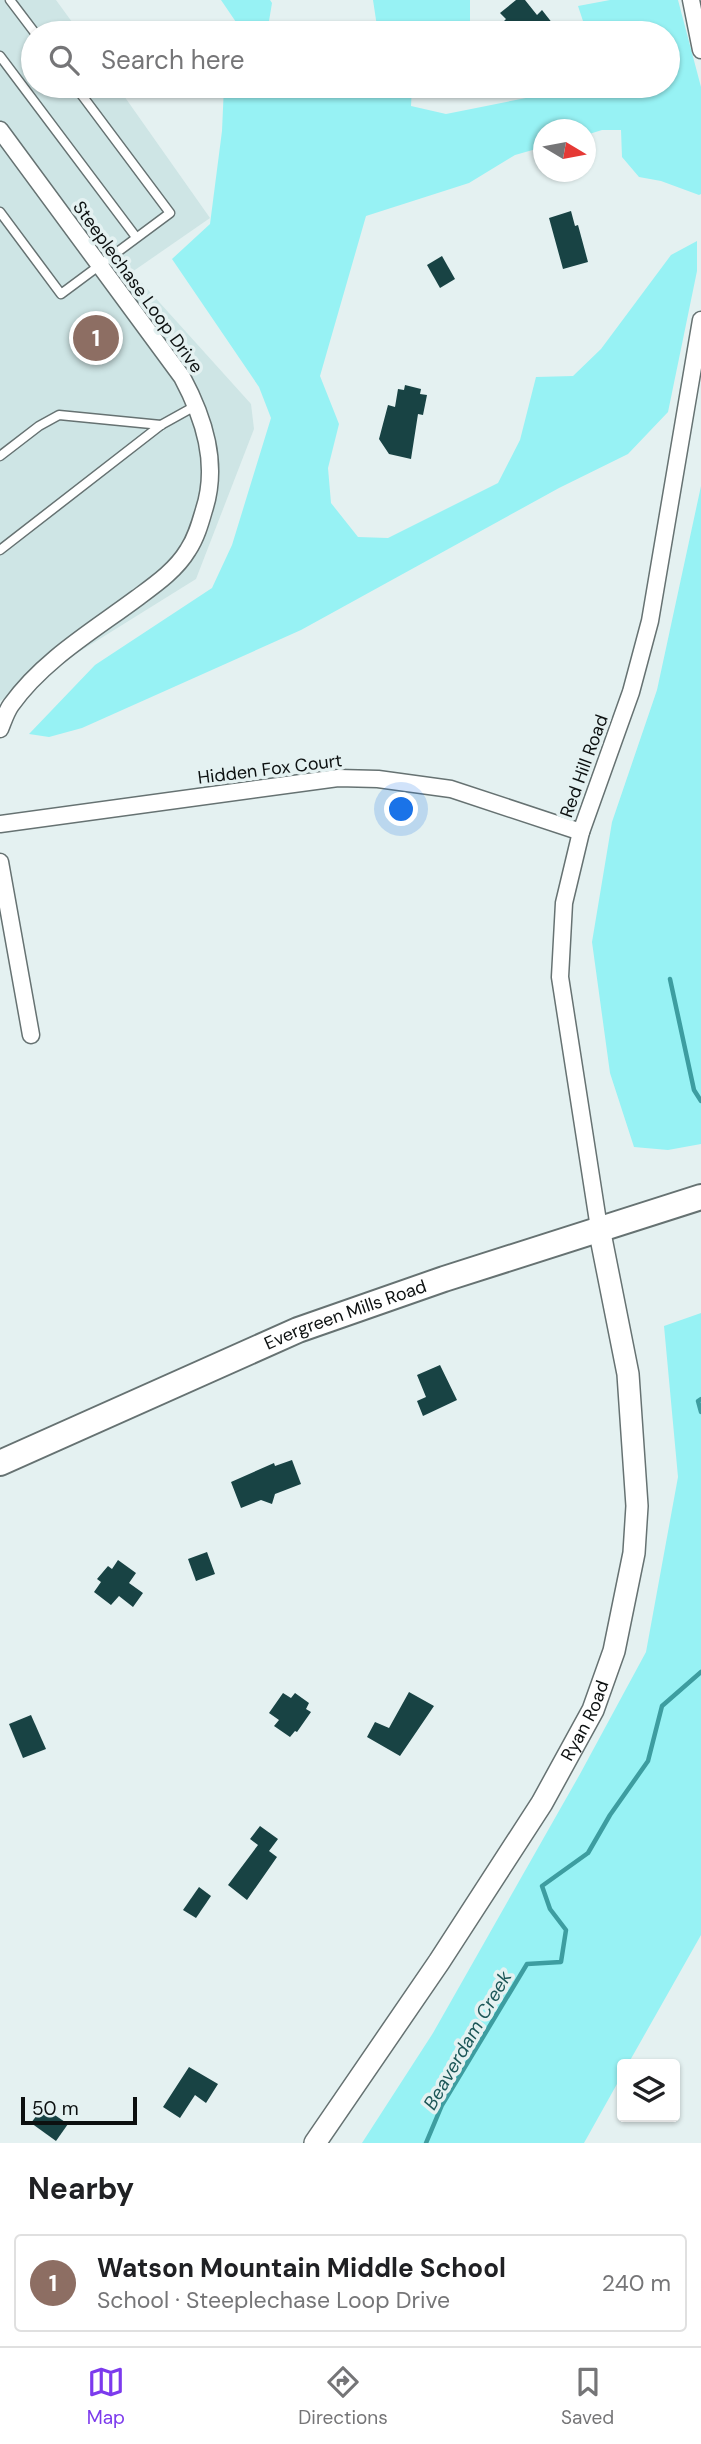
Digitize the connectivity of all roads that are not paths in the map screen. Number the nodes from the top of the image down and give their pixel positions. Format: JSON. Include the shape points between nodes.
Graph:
{"nodes":[{"id":1,"x":10,"y":0,"type":"edge"},
{"id":2,"x":691,"y":0,"type":"edge"},
{"id":3,"x":26,"y":21,"type":"edge"},
{"id":4,"x":701,"y":50,"type":"edge"},
{"id":5,"x":0,"y":56,"type":"edge"},
{"id":6,"x":21,"y":84,"type":"edge"},
{"id":7,"x":32,"y":98,"type":"edge"},
{"id":8,"x":84,"y":98,"type":"edge"},
{"id":9,"x":0,"y":130,"type":"edge"},
{"id":10,"x":0,"y":212,"type":"edge"},
{"id":11,"x":136,"y":237,"type":"junction"},
{"id":12,"x":99,"y":264,"type":"junction"},
{"id":13,"x":701,"y":320,"type":"edge"},
{"id":14,"x":197,"y":405,"type":"junction"},
{"id":15,"x":161,"y":425,"type":"junction"},
{"id":16,"x":0,"y":456,"type":"edge"},
{"id":17,"x":0,"y":550,"type":"edge"},
{"id":18,"x":1,"y":724,"type":"edge"},
{"id":19,"x":0,"y":824,"type":"edge"},
{"id":20,"x":581,"y":832,"type":"junction"},
{"id":21,"x":0,"y":862,"type":"edge"},
{"id":22,"x":31,"y":1035,"type":"dead end"},
{"id":23,"x":701,"y":1197,"type":"edge"},
{"id":24,"x":599,"y":1227,"type":"junction"},
{"id":25,"x":0,"y":1463,"type":"edge"},
{"id":26,"x":315,"y":2143,"type":"edge"}],
"edges":[{"from":1,"to":3,"type":"lane"},
{"from":2,"to":4,"type":"street"},
{"from":5,"to":6,"type":"lane"},
{"from":7,"to":11,"type":"lane"},
{"from":8,"to":11,"type":"lane","via":[[170,213]]},
{"from":9,"to":12,"type":"street","name":"Steeplechase Loop Drive"},
{"from":10,"to":12,"type":"lane","via":[[61,294]]},
{"from":11,"to":12,"type":"lane"},
{"from":12,"to":14,"type":"street","name":"Steeplechase Loop Drive","via":[[182,377]]},
{"from":13,"to":20,"type":"street","name":"Red Hill Road","via":[[647,633]]},
{"from":14,"to":15,"type":"lane"},
{"from":14,"to":18,"type":"street","name":"Steeplechase Loop Drive","via":[[211,470],[209,496],[188,550],[167,576],[33,678]]},
{"from":15,"to":16,"type":"lane","via":[[59,415]]},
{"from":15,"to":17,"type":"lane"},
{"from":19,"to":20,"type":"street","name":"Hidden Fox Court","via":[[338,778],[451,789]]},
{"from":20,"to":24,"type":"street","name":"Red Hill Road","via":[[564,903],[560,977]]},
{"from":21,"to":22,"type":"street"},
{"from":23,"to":24,"type":"main road","name":"Evergreen Mills Road"},
{"from":24,"to":25,"type":"main road","name":"Evergreen Mills Road","via":[[298,1329]]},
{"from":24,"to":26,"type":"main road","name":"Ryan Road","via":[[628,1374],[637,1506],[634,1553],[614,1651],[593,1710],[535,1815]]}]}
